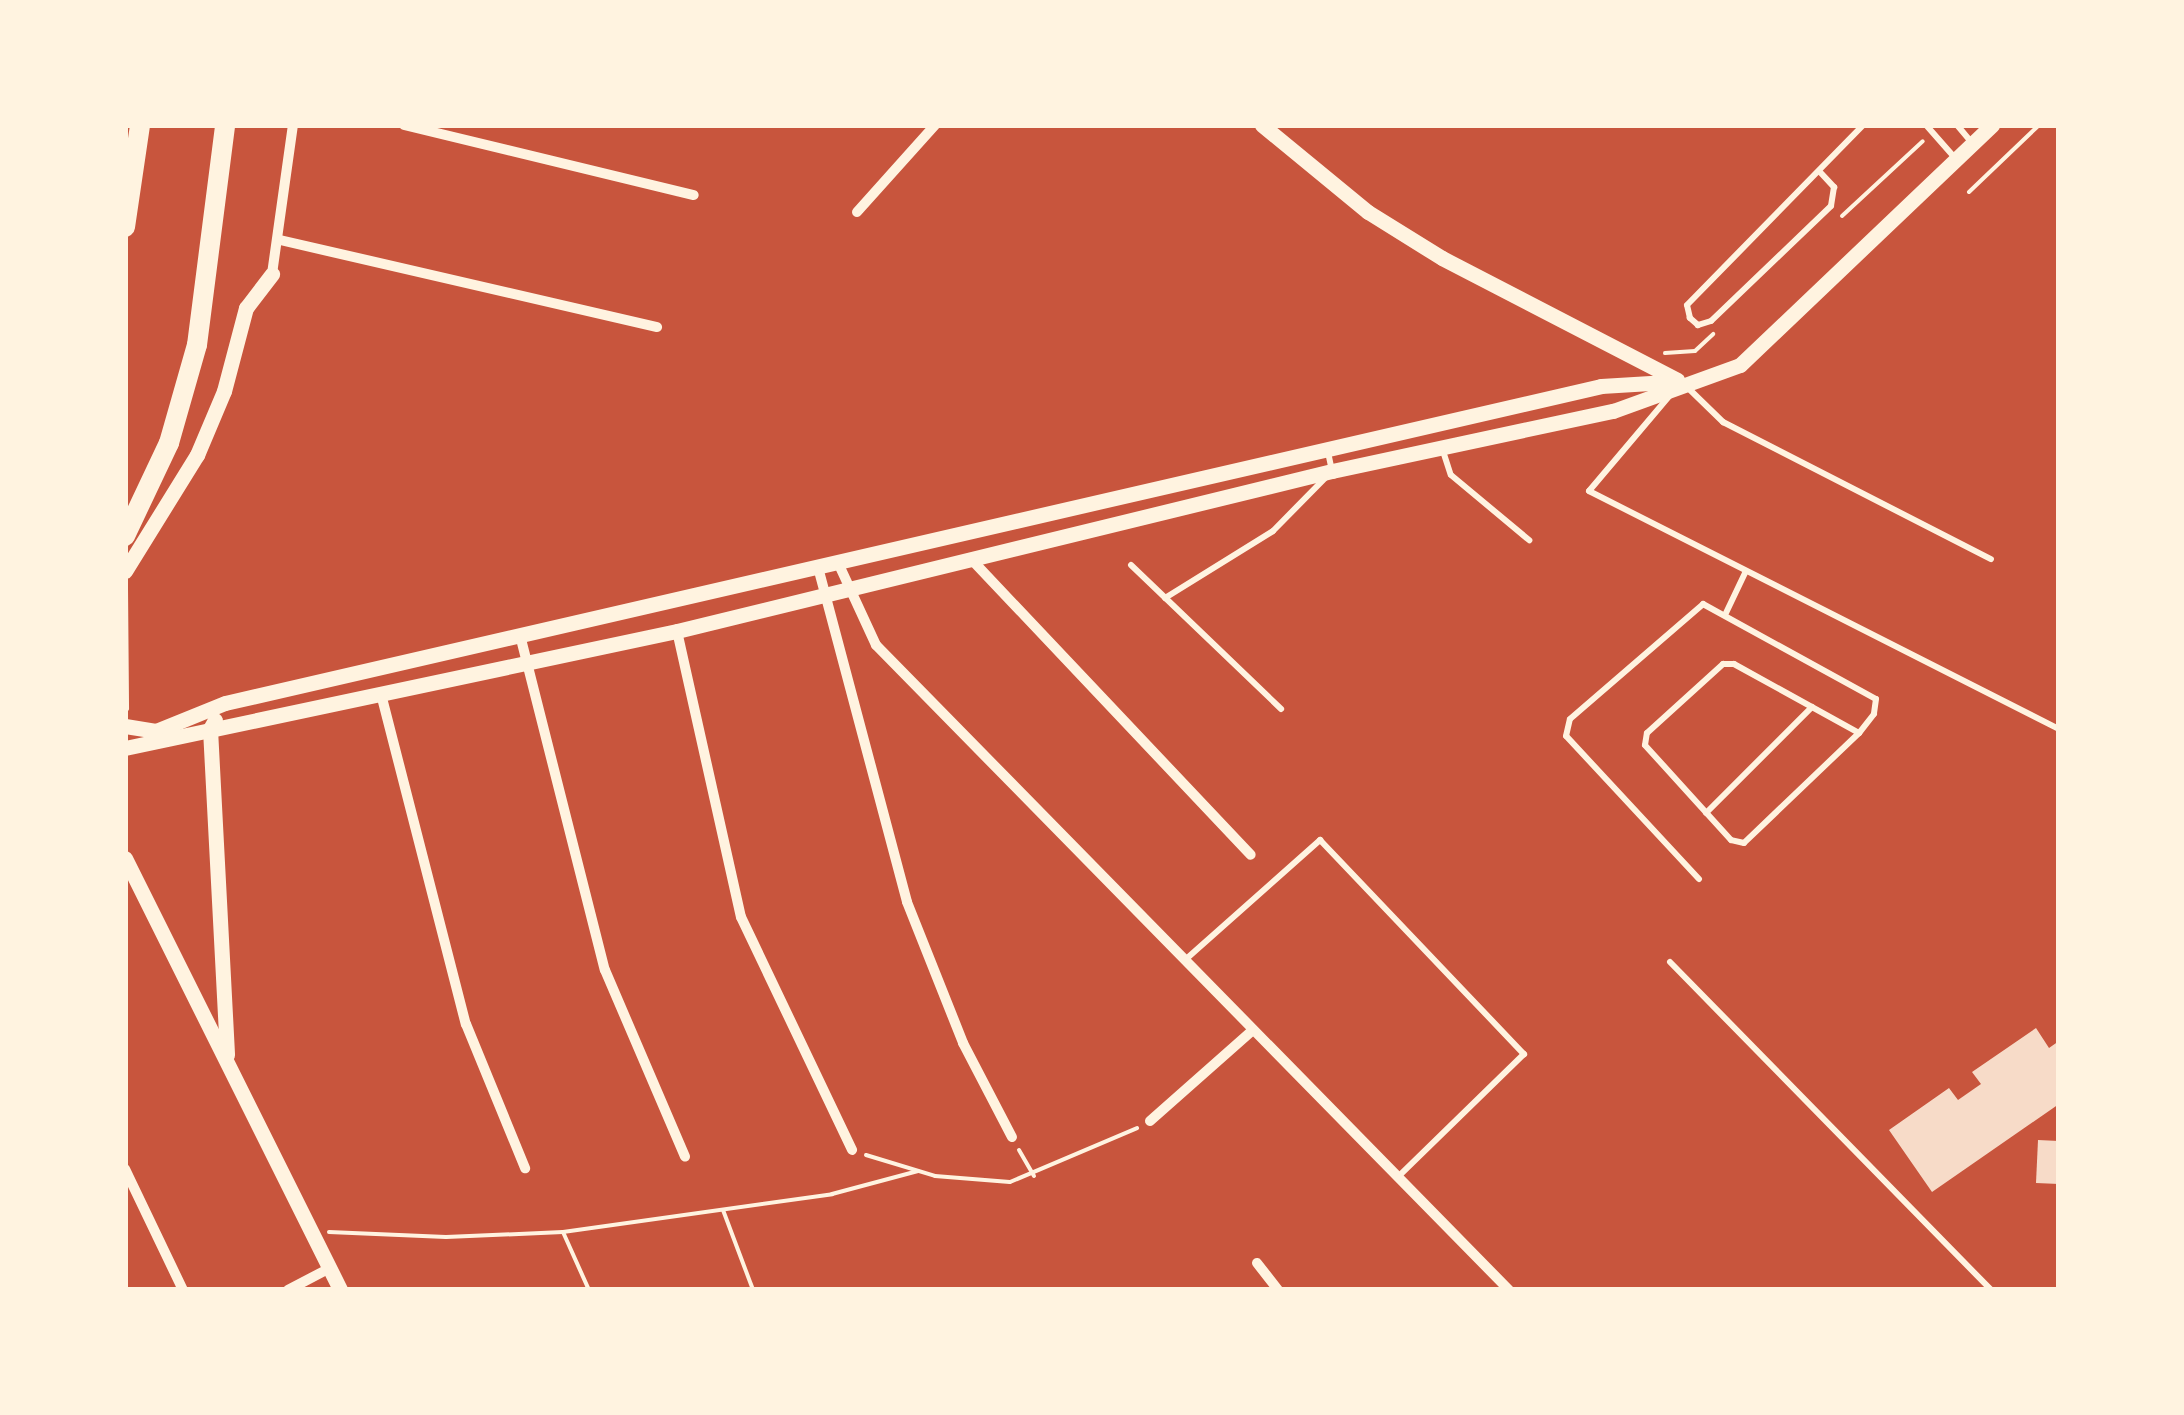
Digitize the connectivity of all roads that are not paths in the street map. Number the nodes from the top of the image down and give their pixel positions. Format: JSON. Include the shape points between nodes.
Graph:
{"nodes":[{"id":1,"x":140,"y":125,"type":"edge"},
{"id":2,"x":225,"y":125,"type":"edge"},
{"id":3,"x":293,"y":125,"type":"edge"},
{"id":4,"x":404,"y":125,"type":"edge"},
{"id":5,"x":935,"y":125,"type":"edge"},
{"id":6,"x":1262,"y":125,"type":"edge"},
{"id":7,"x":1863,"y":125,"type":"edge"},
{"id":8,"x":1926,"y":125,"type":"edge"},
{"id":9,"x":1956,"y":125,"type":"edge"},
{"id":10,"x":1992,"y":125,"type":"edge"},
{"id":11,"x":1972,"y":144,"type":"junction"},
{"id":12,"x":1956,"y":160,"type":"junction"},
{"id":13,"x":1820,"y":172,"type":"junction"},
{"id":14,"x":126,"y":193,"type":"edge"},
{"id":15,"x":694,"y":194,"type":"dead end"},
{"id":16,"x":857,"y":212,"type":"dead end"},
{"id":17,"x":125,"y":227,"type":"edge"},
{"id":18,"x":280,"y":240,"type":"junction"},
{"id":19,"x":272,"y":274,"type":"joint"},
{"id":20,"x":657,"y":327,"type":"dead end"},
{"id":21,"x":1681,"y":382,"type":"junction"},
{"id":22,"x":1442,"y":446,"type":"junction"},
{"id":23,"x":1328,"y":452,"type":"junction"},
{"id":24,"x":1332,"y":471,"type":"junction"},
{"id":25,"x":125,"y":536,"type":"edge"},
{"id":26,"x":1530,"y":540,"type":"dead end"},
{"id":27,"x":971,"y":558,"type":"junction"},
{"id":28,"x":1991,"y":559,"type":"dead end"},
{"id":29,"x":1131,"y":565,"type":"dead end"},
{"id":30,"x":840,"y":566,"type":"junction"},
{"id":31,"x":125,"y":571,"type":"edge"},
{"id":32,"x":819,"y":572,"type":"junction"},
{"id":33,"x":1745,"y":573,"type":"junction"},
{"id":34,"x":845,"y":589,"type":"junction"},
{"id":35,"x":822,"y":596,"type":"junction"},
{"id":36,"x":1165,"y":598,"type":"junction"},
{"id":37,"x":1725,"y":615,"type":"junction"},
{"id":38,"x":677,"y":630,"type":"junction"},
{"id":39,"x":521,"y":639,"type":"junction"},
{"id":40,"x":529,"y":662,"type":"junction"},
{"id":41,"x":381,"y":694,"type":"junction"},
{"id":42,"x":224,"y":703,"type":"junction"},
{"id":43,"x":1812,"y":708,"type":"junction"},
{"id":44,"x":1281,"y":709,"type":"dead end"},
{"id":45,"x":125,"y":726,"type":"edge"},
{"id":46,"x":210,"y":729,"type":"junction"},
{"id":47,"x":2059,"y":729,"type":"edge"},
{"id":48,"x":1858,"y":733,"type":"junction"},
{"id":49,"x":125,"y":748,"type":"edge"},
{"id":50,"x":1706,"y":813,"type":"junction"},
{"id":51,"x":1250,"y":856,"type":"dead end"},
{"id":52,"x":125,"y":858,"type":"edge"},
{"id":53,"x":1700,"y":879,"type":"dead end"},
{"id":54,"x":1185,"y":960,"type":"junction"},
{"id":55,"x":1670,"y":962,"type":"dead end"},
{"id":56,"x":1253,"y":1030,"type":"junction"},
{"id":57,"x":228,"y":1063,"type":"junction"},
{"id":58,"x":1150,"y":1121,"type":"road end"},
{"id":59,"x":1012,"y":1137,"type":"road end"},
{"id":60,"x":852,"y":1150,"type":"road end"},
{"id":61,"x":685,"y":1156,"type":"dead end"},
{"id":62,"x":525,"y":1168,"type":"dead end"},
{"id":63,"x":125,"y":1169,"type":"edge"},
{"id":64,"x":1398,"y":1177,"type":"junction"},
{"id":65,"x":1257,"y":1263,"type":"dead end"},
{"id":66,"x":328,"y":1269,"type":"junction"},
{"id":67,"x":184,"y":1290,"type":"edge"},
{"id":68,"x":288,"y":1290,"type":"edge"},
{"id":69,"x":340,"y":1290,"type":"edge"},
{"id":70,"x":1278,"y":1290,"type":"edge"},
{"id":71,"x":1510,"y":1290,"type":"edge"},
{"id":72,"x":1991,"y":1290,"type":"edge"},
{"id":73,"x":2029,"y":1290,"type":"edge"},
{"id":74,"x":2037,"y":1290,"type":"edge"}],
"edges":[{"from":1,"to":14,"type":"highway"},
{"from":2,"to":25,"type":"highway","via":[[197,345],[170,443]]},
{"from":3,"to":18,"type":"street"},
{"from":4,"to":15,"type":"street"},
{"from":5,"to":16,"type":"street"},
{"from":6,"to":21,"type":"street","via":[[1312,171],[1428,249]]},
{"from":7,"to":13,"type":"lane"},
{"from":8,"to":12,"type":"lane"},
{"from":9,"to":11,"type":"lane"},
{"from":10,"to":11,"type":"street"},
{"from":11,"to":12,"type":"street"},
{"from":12,"to":21,"type":"street","via":[[1740,365]]},
{"from":13,"to":13,"type":"lane","via":[[1687,305],[1698,325],[1711,321],[1831,206],[1834,187]]},
{"from":14,"to":17,"type":"highway"},
{"from":18,"to":19,"type":"street"},
{"from":18,"to":20,"type":"street"},
{"from":19,"to":31,"type":"street","via":[[246,308],[196,455]]},
{"from":21,"to":22,"type":"street","via":[[1613,410]]},
{"from":21,"to":23,"type":"street","via":[[1601,386]]},
{"from":21,"to":28,"type":"lane","via":[[1723,422]]},
{"from":21,"to":33,"type":"lane","via":[[1589,491]]},
{"from":22,"to":24,"type":"street"},
{"from":22,"to":26,"type":"lane","via":[[1451,475]]},
{"from":23,"to":24,"type":"lane"},
{"from":23,"to":30,"type":"street"},
{"from":24,"to":27,"type":"street"},
{"from":24,"to":36,"type":"lane","via":[[1273,530]]},
{"from":27,"to":34,"type":"street"},
{"from":27,"to":51,"type":"street"},
{"from":29,"to":36,"type":"lane"},
{"from":30,"to":32,"type":"street"},
{"from":30,"to":34,"type":"street"},
{"from":32,"to":35,"type":"street"},
{"from":32,"to":39,"type":"street"},
{"from":33,"to":37,"type":"lane"},
{"from":33,"to":47,"type":"lane"},
{"from":34,"to":35,"type":"street"},
{"from":34,"to":54,"type":"street","via":[[876,645]]},
{"from":35,"to":38,"type":"street"},
{"from":35,"to":59,"type":"street","via":[[907,902],[962,1043]]},
{"from":36,"to":44,"type":"lane"},
{"from":37,"to":48,"type":"lane","via":[[1866,690],[1876,699],[1874,714]]},
{"from":37,"to":53,"type":"lane","via":[[1703,604],[1685,613],[1570,718],[1566,736]]},
{"from":38,"to":40,"type":"street"},
{"from":38,"to":60,"type":"street","via":[[741,917]]},
{"from":39,"to":40,"type":"street"},
{"from":39,"to":42,"type":"street"},
{"from":40,"to":41,"type":"street"},
{"from":40,"to":61,"type":"street","via":[[605,970]]},
{"from":41,"to":46,"type":"street"},
{"from":41,"to":62,"type":"street","via":[[466,1024]]},
{"from":42,"to":45,"type":"street","via":[[168,728]]},
{"from":42,"to":46,"type":"street"},
{"from":43,"to":48,"type":"lane"},
{"from":43,"to":50,"type":"lane"},
{"from":43,"to":50,"type":"lane","via":[[1723,664],[1647,734],[1645,745]]},
{"from":46,"to":49,"type":"street"},
{"from":46,"to":57,"type":"street"},
{"from":48,"to":50,"type":"lane","via":[[1744,843],[1731,840]]},
{"from":52,"to":57,"type":"street"},
{"from":54,"to":56,"type":"street"},
{"from":54,"to":64,"type":"lane","via":[[1320,840],[1524,1054]]},
{"from":55,"to":72,"type":"lane"},
{"from":56,"to":58,"type":"street"},
{"from":56,"to":64,"type":"street"},
{"from":57,"to":66,"type":"street"},
{"from":63,"to":67,"type":"street"},
{"from":64,"to":71,"type":"street"},
{"from":65,"to":70,"type":"street"},
{"from":66,"to":68,"type":"street"},
{"from":66,"to":69,"type":"street"},
{"from":73,"to":74,"type":"lane"}]}
